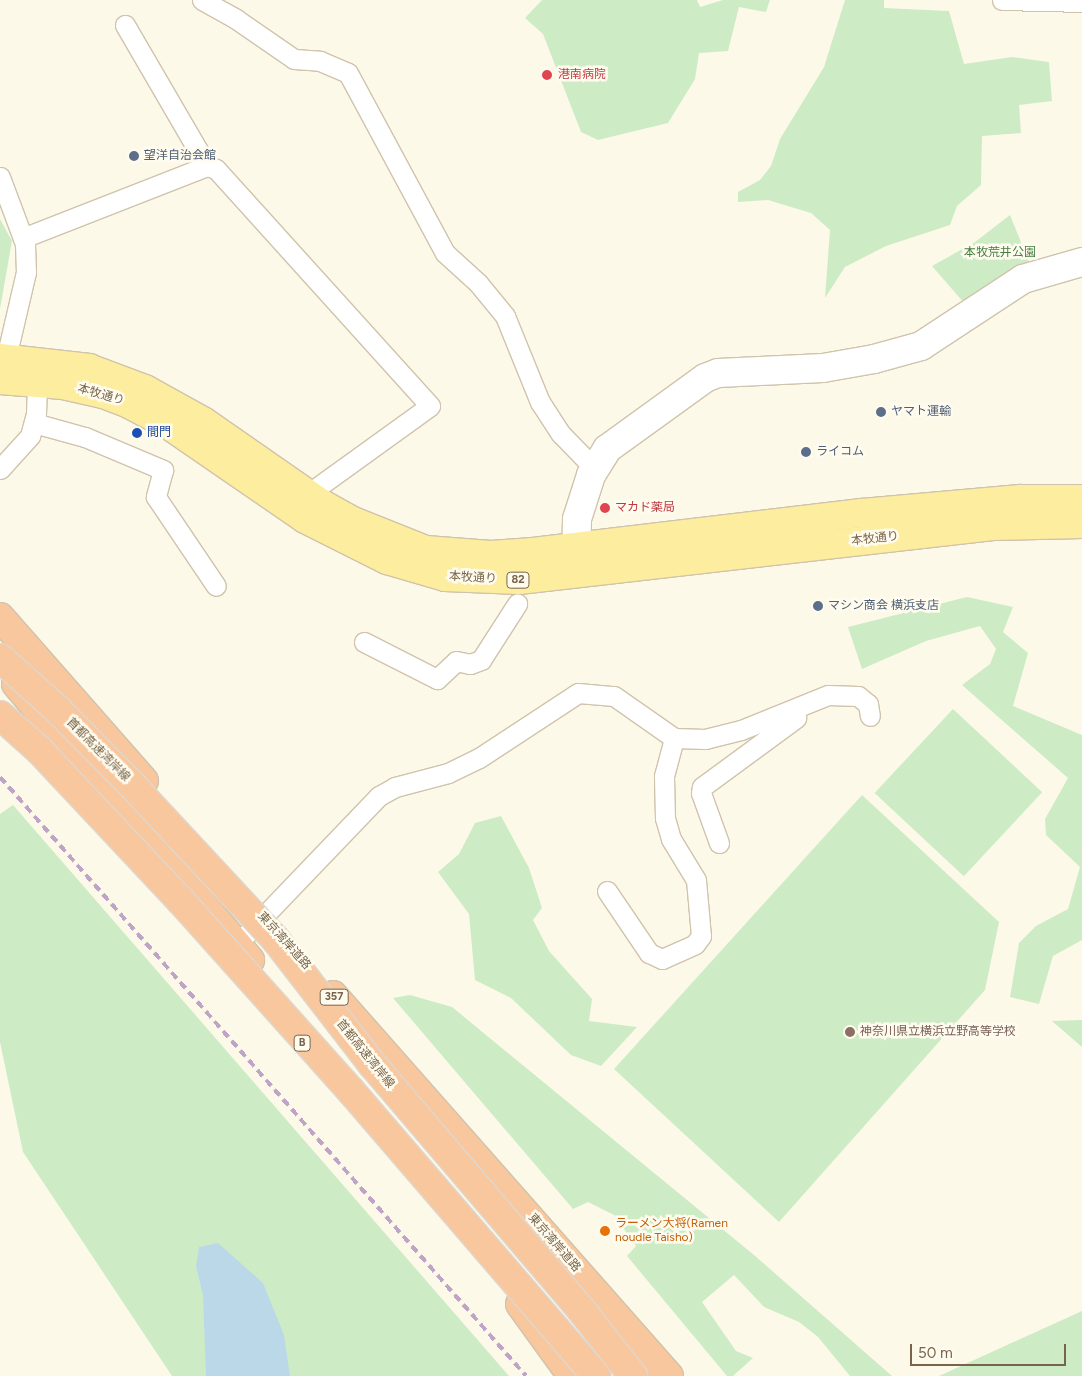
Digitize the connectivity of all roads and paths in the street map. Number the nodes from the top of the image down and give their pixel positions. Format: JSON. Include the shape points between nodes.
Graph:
{"nodes":[{"id":1,"x":202,"y":0,"type":"edge"},
{"id":2,"x":1002,"y":0,"type":"edge"},
{"id":3,"x":1082,"y":2,"type":"edge"},
{"id":4,"x":125,"y":25,"type":"dead end"},
{"id":5,"x":207,"y":166,"type":"junction"},
{"id":6,"x":0,"y":177,"type":"edge"},
{"id":7,"x":23,"y":238,"type":"junction"},
{"id":8,"x":1082,"y":262,"type":"edge"},
{"id":9,"x":2,"y":365,"type":"edge"},
{"id":10,"x":37,"y":382,"type":"junction"},
{"id":11,"x":34,"y":422,"type":"junction"},
{"id":12,"x":0,"y":469,"type":"edge"},
{"id":13,"x":595,"y":469,"type":"junction"},
{"id":14,"x":308,"y":494,"type":"junction"},
{"id":15,"x":1082,"y":499,"type":"edge"},
{"id":16,"x":1082,"y":524,"type":"edge"},
{"id":17,"x":575,"y":561,"type":"junction"},
{"id":18,"x":216,"y":586,"type":"dead end"},
{"id":19,"x":517,"y":604,"type":"dead end"},
{"id":20,"x":0,"y":617,"type":"edge"},
{"id":21,"x":364,"y":642,"type":"dead end"},
{"id":22,"x":0,"y":658,"type":"edge"},
{"id":23,"x":0,"y":665,"type":"edge"},
{"id":24,"x":828,"y":696,"type":"junction"},
{"id":25,"x":0,"y":715,"type":"edge"},
{"id":26,"x":870,"y":716,"type":"dead end"},
{"id":27,"x":0,"y":722,"type":"edge"},
{"id":28,"x":674,"y":738,"type":"junction"},
{"id":29,"x":719,"y":844,"type":"dead end"},
{"id":30,"x":607,"y":891,"type":"dead end"},
{"id":31,"x":264,"y":918,"type":"junction"},
{"id":32,"x":237,"y":944,"type":"junction"},
{"id":33,"x":572,"y":1376,"type":"edge"},
{"id":34,"x":590,"y":1376,"type":"edge"},
{"id":35,"x":596,"y":1376,"type":"edge"},
{"id":36,"x":626,"y":1376,"type":"edge"},
{"id":37,"x":633,"y":1376,"type":"edge"},
{"id":38,"x":670,"y":1376,"type":"edge"}],
"edges":[{"from":1,"to":13,"type":"street","via":[[236,18],[294,59],[320,61],[348,74],[445,253],[478,283],[505,316],[540,402],[561,434]]},
{"from":2,"to":3,"type":"street"},
{"from":4,"to":5,"type":"street"},
{"from":5,"to":7,"type":"street"},
{"from":5,"to":14,"type":"street","via":[[216,169],[430,406]]},
{"from":6,"to":7,"type":"street"},
{"from":7,"to":9,"type":"street","via":[[26,272]]},
{"from":8,"to":13,"type":"street","via":[[1023,279],[921,346],[824,368],[718,373],[706,378],[607,449]]},
{"from":9,"to":10,"type":"main road","name":"本牧通り","number":"82"},
{"from":9,"to":14,"type":"main road","name":"本牧通り","number":"82","via":[[89,368],[136,385],[203,421]]},
{"from":10,"to":11,"type":"street"},
{"from":10,"to":17,"type":"main road","name":"本牧通り","number":"82","via":[[92,391],[129,404],[167,424],[305,519],[387,560],[445,578],[509,580]]},
{"from":11,"to":12,"type":"street","via":[[30,436]]},
{"from":11,"to":18,"type":"street","via":[[85,437],[163,470],[156,497]]},
{"from":13,"to":17,"type":"street","via":[[577,519]]},
{"from":14,"to":17,"type":"main road","name":"本牧通り","number":"82","via":[[353,520],[426,550]]},
{"from":15,"to":17,"type":"main road","name":"本牧通り","number":"82","via":[[1020,499],[862,513]]},
{"from":16,"to":17,"type":"main road","name":"本牧通り","number":"82","via":[[995,526]]},
{"from":19,"to":21,"type":"street","via":[[482,660],[470,664],[456,661],[437,679]]},
{"from":20,"to":31,"type":"highway","name":"東京湾岸道路","number":"357"},
{"from":22,"to":37,"type":"highway","name":"首都高速湾岸線","bridge":true,"via":[[59,711],[132,785],[276,940],[372,1064],[582,1311]]},
{"from":23,"to":32,"type":"highway","name":"東京湾岸道路","number":"357"},
{"from":23,"to":36,"type":"highway","name":"東京湾岸道路","number":"357","via":[[50,708],[211,882]]},
{"from":24,"to":26,"type":"street","via":[[858,696],[868,704]]},
{"from":24,"to":28,"type":"street","via":[[741,730],[705,739]]},
{"from":24,"to":29,"type":"street","via":[[702,786],[701,793]]},
{"from":25,"to":35,"type":"highway","bridge":true,"via":[[39,750],[181,901],[358,1099]]},
{"from":27,"to":34,"type":"highway","number":"B","via":[[117,840],[264,1001]]},
{"from":28,"to":30,"type":"street","via":[[664,776],[665,818],[671,839],[696,880],[701,936],[695,944],[662,959],[649,953]]},
{"from":28,"to":31,"type":"street","via":[[614,696],[578,693],[479,758],[448,773],[395,787],[379,796]]},
{"from":31,"to":32,"type":"street"},
{"from":31,"to":38,"type":"highway","name":"東京湾岸道路","number":"357"},
{"from":32,"to":33,"type":"highway","name":"東京湾岸道路","number":"357","via":[[419,1162]]}]}
